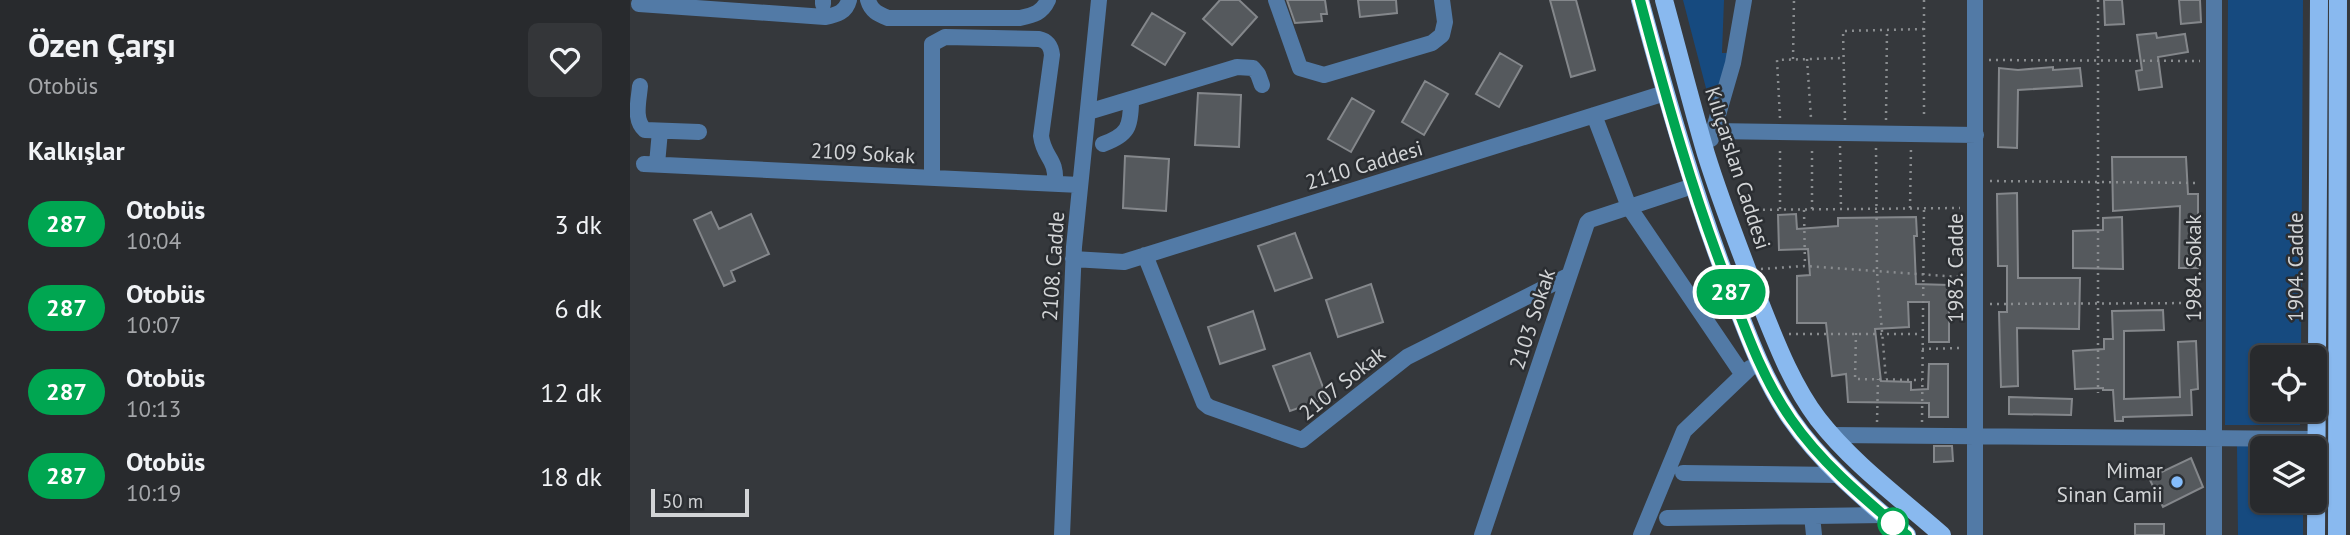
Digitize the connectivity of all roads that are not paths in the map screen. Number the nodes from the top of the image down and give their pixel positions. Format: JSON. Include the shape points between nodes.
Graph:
{"nodes":[{"id":1,"x":849,"y":0,"type":"edge"},
{"id":2,"x":868,"y":0,"type":"edge"},
{"id":3,"x":1048,"y":0,"type":"edge"},
{"id":4,"x":1099,"y":0,"type":"edge"},
{"id":5,"x":1276,"y":0,"type":"edge"},
{"id":6,"x":1441,"y":0,"type":"edge"},
{"id":7,"x":1640,"y":0,"type":"edge"},
{"id":8,"x":1664,"y":0,"type":"edge"},
{"id":9,"x":1744,"y":0,"type":"edge"},
{"id":10,"x":1975,"y":0,"type":"edge"},
{"id":11,"x":2214,"y":0,"type":"edge"},
{"id":12,"x":2319,"y":0,"type":"edge"},
{"id":13,"x":2339,"y":0,"type":"edge"},
{"id":14,"x":639,"y":4,"type":"dead end"},
{"id":15,"x":705,"y":4,"type":"edge"},
{"id":16,"x":791,"y":7,"type":"edge"},
{"id":17,"x":1262,"y":85,"type":"dead end"},
{"id":18,"x":640,"y":86,"type":"dead end"},
{"id":19,"x":1665,"y":93,"type":"junction"},
{"id":20,"x":1131,"y":100,"type":"junction"},
{"id":21,"x":1087,"y":113,"type":"junction"},
{"id":22,"x":1594,"y":115,"type":"junction"},
{"id":23,"x":660,"y":131,"type":"junction"},
{"id":24,"x":1713,"y":131,"type":"junction"},
{"id":25,"x":699,"y":132,"type":"dead end"},
{"id":26,"x":1976,"y":135,"type":"junction"},
{"id":27,"x":1103,"y":144,"type":"dead end"},
{"id":28,"x":1706,"y":155,"type":"junction"},
{"id":29,"x":932,"y":177,"type":"junction"},
{"id":30,"x":1055,"y":184,"type":"junction"},
{"id":31,"x":1080,"y":185,"type":"junction"},
{"id":32,"x":1693,"y":186,"type":"junction"},
{"id":33,"x":1629,"y":207,"type":"junction"},
{"id":34,"x":1145,"y":255,"type":"junction"},
{"id":35,"x":1073,"y":259,"type":"junction"},
{"id":36,"x":1569,"y":276,"type":"junction"},
{"id":37,"x":1758,"y":361,"type":"junction"},
{"id":38,"x":1743,"y":375,"type":"junction"},
{"id":39,"x":1832,"y":435,"type":"junction"},
{"id":40,"x":1975,"y":436,"type":"junction"},
{"id":41,"x":2316,"y":436,"type":"edge"},
{"id":42,"x":2214,"y":438,"type":"junction"},
{"id":43,"x":2250,"y":438,"type":"edge"},
{"id":44,"x":2344,"y":439,"type":"edge"},
{"id":45,"x":1683,"y":473,"type":"dead end"},
{"id":46,"x":1839,"y":475,"type":"junction"},
{"id":47,"x":2316,"y":513,"type":"edge"},
{"id":48,"x":1884,"y":515,"type":"junction"},
{"id":49,"x":1812,"y":516,"type":"junction"},
{"id":50,"x":1667,"y":518,"type":"dead end"},
{"id":51,"x":1062,"y":535,"type":"edge"},
{"id":52,"x":1482,"y":535,"type":"edge"},
{"id":53,"x":1641,"y":535,"type":"edge"},
{"id":54,"x":1814,"y":535,"type":"edge"},
{"id":55,"x":1907,"y":535,"type":"edge"},
{"id":56,"x":1942,"y":535,"type":"edge"},
{"id":57,"x":1975,"y":535,"type":"edge"},
{"id":58,"x":2214,"y":535,"type":"edge"},
{"id":59,"x":2316,"y":535,"type":"edge"},
{"id":60,"x":2337,"y":535,"type":"edge"}],
"edges":[{"from":1,"to":16,"type":"street","via":[[836,15]]},
{"from":2,"to":3,"type":"street","via":[[878,14],[888,18],[1020,18],[1043,10]]},
{"from":4,"to":21,"type":"street","name":"2108. Cadde"},
{"from":5,"to":6,"type":"street","via":[[1300,68],[1324,75],[1432,43],[1442,35],[1445,22]]},
{"from":7,"to":19,"type":"main road"},
{"from":8,"to":28,"type":"main road","name":"Kılıçarslan Caddesi"},
{"from":9,"to":24,"type":"street","via":[[1734,63]]},
{"from":10,"to":26,"type":"street","name":"1983. Cadde"},
{"from":11,"to":42,"type":"street","name":"1984. Sokak"},
{"from":12,"to":41,"type":"main road","name":"1904. Cadde"},
{"from":13,"to":44,"type":"main road","name":"1904. Cadde"},
{"from":14,"to":15,"type":"street"},
{"from":15,"to":16,"type":"street"},
{"from":17,"to":20,"type":"street","via":[[1253,68],[1237,66]]},
{"from":18,"to":23,"type":"street","via":[[640,126]]},
{"from":19,"to":22,"type":"street","name":"2110 Caddesi"},
{"from":19,"to":32,"type":"main road"},
{"from":20,"to":21,"type":"street"},
{"from":20,"to":27,"type":"street","via":[[1128,128],[1120,138]]},
{"from":21,"to":31,"type":"street","name":"2108. Cadde"},
{"from":22,"to":33,"type":"street"},
{"from":22,"to":34,"type":"street","name":"2110 Caddesi"},
{"from":23,"to":25,"type":"street"},
{"from":23,"to":29,"type":"street","name":"2109 Sokak","via":[[650,164]]},
{"from":24,"to":26,"type":"street"},
{"from":24,"to":28,"type":"street"},
{"from":26,"to":40,"type":"street","name":"1983. Cadde"},
{"from":28,"to":39,"type":"main road","name":"Kılıçarslan Caddesi","via":[[1773,334],[1805,401]]},
{"from":29,"to":30,"type":"street","name":"2109 Sokak"},
{"from":29,"to":30,"type":"street","via":[[932,44],[945,37],[1039,39],[1051,47],[1052,55],[1041,136],[1056,167]]},
{"from":30,"to":31,"type":"street","name":"2109 Sokak"},
{"from":31,"to":35,"type":"street","name":"2108. Cadde"},
{"from":32,"to":33,"type":"street","name":"2103 Sokak"},
{"from":32,"to":37,"type":"main road"},
{"from":33,"to":36,"type":"street","name":"2103 Sokak","via":[[1587,223]]},
{"from":33,"to":38,"type":"street"},
{"from":34,"to":35,"type":"street","name":"2110 Caddesi","via":[[1120,262]]},
{"from":34,"to":36,"type":"street","name":"2107 Sokak","via":[[1204,403],[1302,440],[1407,357]]},
{"from":35,"to":51,"type":"street","name":"2108. Cadde"},
{"from":36,"to":52,"type":"street","name":"2103 Sokak"},
{"from":37,"to":38,"type":"street"},
{"from":37,"to":46,"type":"main road","via":[[1791,419]]},
{"from":38,"to":53,"type":"street","via":[[1684,431]]},
{"from":39,"to":40,"type":"street"},
{"from":39,"to":56,"type":"main road","name":"Kılıçarslan Caddesi"},
{"from":40,"to":42,"type":"street"},
{"from":40,"to":57,"type":"street","name":"1983. Cadde"},
{"from":42,"to":43,"type":"street"},
{"from":42,"to":58,"type":"street","name":"1984. Sokak"},
{"from":44,"to":60,"type":"main road","name":"1904. Cadde"},
{"from":45,"to":46,"type":"street"},
{"from":46,"to":48,"type":"main road"},
{"from":47,"to":59,"type":"main road","name":"1904. Cadde"},
{"from":48,"to":49,"type":"street"},
{"from":48,"to":55,"type":"main road"},
{"from":49,"to":50,"type":"street"},
{"from":49,"to":54,"type":"street"}]}
